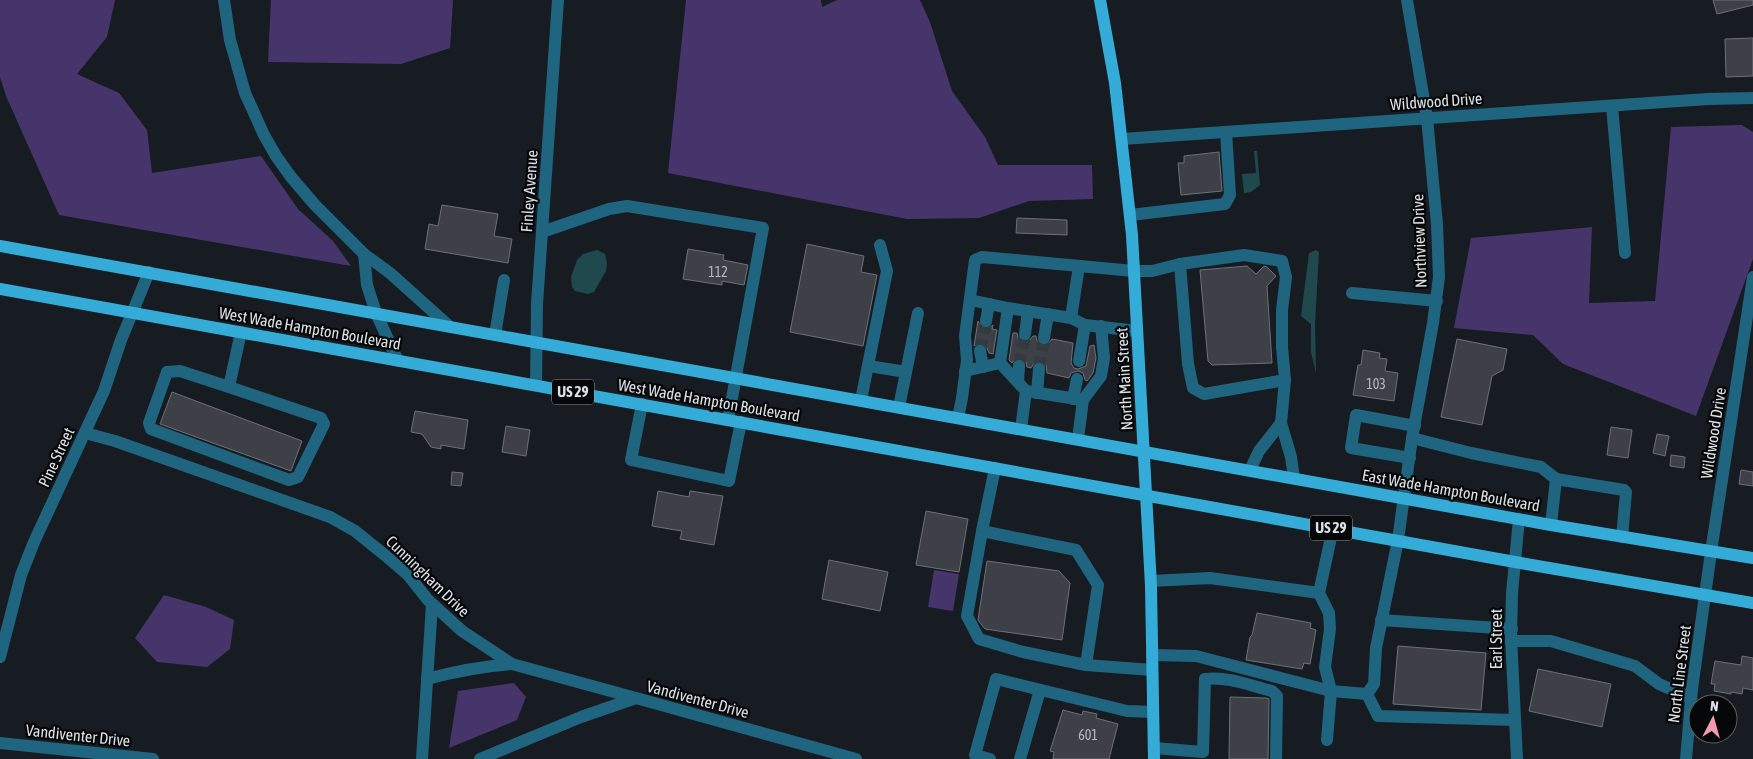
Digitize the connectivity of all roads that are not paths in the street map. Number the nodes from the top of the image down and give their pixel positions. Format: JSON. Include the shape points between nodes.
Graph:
{"nodes":[{"id":1,"x":224,"y":0,"type":"edge"},
{"id":2,"x":558,"y":0,"type":"edge"},
{"id":3,"x":1100,"y":0,"type":"edge"},
{"id":4,"x":1407,"y":0,"type":"edge"},
{"id":5,"x":1753,"y":98,"type":"edge"},
{"id":6,"x":1612,"y":106,"type":"junction"},
{"id":7,"x":1427,"y":118,"type":"junction"},
{"id":8,"x":1226,"y":132,"type":"junction"},
{"id":9,"x":1122,"y":139,"type":"junction"},
{"id":10,"x":1130,"y":215,"type":"junction"},
{"id":11,"x":542,"y":232,"type":"junction"},
{"id":12,"x":880,"y":245,"type":"dead end"},
{"id":13,"x":0,"y":246,"type":"edge"},
{"id":14,"x":1625,"y":253,"type":"dead end"},
{"id":15,"x":364,"y":254,"type":"junction"},
{"id":16,"x":1180,"y":264,"type":"junction"},
{"id":17,"x":1079,"y":266,"type":"junction"},
{"id":18,"x":1134,"y":271,"type":"junction"},
{"id":19,"x":149,"y":272,"type":"junction"},
{"id":20,"x":1753,"y":277,"type":"edge"},
{"id":21,"x":504,"y":280,"type":"dead end"},
{"id":22,"x":0,"y":289,"type":"edge"},
{"id":23,"x":1352,"y":293,"type":"dead end"},
{"id":24,"x":970,"y":300,"type":"junction"},
{"id":25,"x":1437,"y":301,"type":"junction"},
{"id":26,"x":989,"y":304,"type":"junction"},
{"id":27,"x":1008,"y":308,"type":"junction"},
{"id":28,"x":1028,"y":311,"type":"junction"},
{"id":29,"x":132,"y":313,"type":"junction"},
{"id":30,"x":376,"y":313,"type":"junction"},
{"id":31,"x":918,"y":313,"type":"dead end"},
{"id":32,"x":1048,"y":314,"type":"junction"},
{"id":33,"x":1071,"y":318,"type":"junction"},
{"id":34,"x":986,"y":321,"type":"tunnel mouth"},
{"id":35,"x":1084,"y":324,"type":"junction"},
{"id":36,"x":449,"y":326,"type":"junction"},
{"id":37,"x":1101,"y":326,"type":"junction"},
{"id":38,"x":1138,"y":331,"type":"junction"},
{"id":39,"x":241,"y":332,"type":"junction"},
{"id":40,"x":495,"y":334,"type":"junction"},
{"id":41,"x":1025,"y":334,"type":"tunnel mouth"},
{"id":42,"x":1044,"y":338,"type":"tunnel mouth"},
{"id":43,"x":536,"y":342,"type":"junction"},
{"id":44,"x":980,"y":351,"type":"tunnel mouth"},
{"id":45,"x":398,"y":361,"type":"junction"},
{"id":46,"x":1080,"y":361,"type":"dead end"},
{"id":47,"x":1000,"y":363,"type":"junction"},
{"id":48,"x":869,"y":366,"type":"junction"},
{"id":49,"x":1019,"y":366,"type":"tunnel mouth"},
{"id":50,"x":983,"y":367,"type":"junction"},
{"id":51,"x":1039,"y":369,"type":"tunnel mouth"},
{"id":52,"x":965,"y":371,"type":"junction"},
{"id":53,"x":906,"y":372,"type":"junction"},
{"id":54,"x":736,"y":378,"type":"junction"},
{"id":55,"x":1077,"y":379,"type":"dead end"},
{"id":56,"x":1285,"y":380,"type":"junction"},
{"id":57,"x":536,"y":385,"type":"junction"},
{"id":58,"x":229,"y":387,"type":"junction"},
{"id":59,"x":1027,"y":389,"type":"junction"},
{"id":60,"x":862,"y":400,"type":"junction"},
{"id":61,"x":1078,"y":400,"type":"junction"},
{"id":62,"x":642,"y":404,"type":"junction"},
{"id":63,"x":899,"y":407,"type":"junction"},
{"id":64,"x":958,"y":418,"type":"junction"},
{"id":65,"x":728,"y":420,"type":"junction"},
{"id":66,"x":741,"y":422,"type":"junction"},
{"id":67,"x":1281,"y":423,"type":"junction"},
{"id":68,"x":1021,"y":429,"type":"junction"},
{"id":69,"x":1413,"y":432,"type":"junction"},
{"id":70,"x":85,"y":433,"type":"junction"},
{"id":71,"x":1078,"y":439,"type":"junction"},
{"id":72,"x":1144,"y":451,"type":"junction"},
{"id":73,"x":1410,"y":458,"type":"junction"},
{"id":74,"x":995,"y":468,"type":"junction"},
{"id":75,"x":1250,"y":470,"type":"junction"},
{"id":76,"x":1294,"y":478,"type":"junction"},
{"id":77,"x":1556,"y":479,"type":"junction"},
{"id":78,"x":1146,"y":495,"type":"junction"},
{"id":79,"x":1404,"y":498,"type":"junction"},
{"id":80,"x":1519,"y":519,"type":"junction"},
{"id":81,"x":1551,"y":525,"type":"junction"},
{"id":82,"x":1333,"y":528,"type":"junction"},
{"id":83,"x":982,"y":531,"type":"junction"},
{"id":84,"x":1622,"y":537,"type":"junction"},
{"id":85,"x":1398,"y":540,"type":"junction"},
{"id":86,"x":1711,"y":552,"type":"junction"},
{"id":87,"x":1753,"y":558,"type":"edge"},
{"id":88,"x":1515,"y":562,"type":"junction"},
{"id":89,"x":1151,"y":582,"type":"junction"},
{"id":90,"x":1319,"y":593,"type":"junction"},
{"id":91,"x":1706,"y":593,"type":"junction"},
{"id":92,"x":1753,"y":603,"type":"edge"},
{"id":93,"x":432,"y":604,"type":"junction"},
{"id":94,"x":1381,"y":620,"type":"junction"},
{"id":95,"x":1512,"y":635,"type":"junction"},
{"id":96,"x":1152,"y":655,"type":"junction"},
{"id":97,"x":0,"y":657,"type":"edge"},
{"id":98,"x":512,"y":664,"type":"junction"},
{"id":99,"x":1086,"y":665,"type":"junction"},
{"id":100,"x":1152,"y":670,"type":"junction"},
{"id":101,"x":427,"y":679,"type":"junction"},
{"id":102,"x":1040,"y":690,"type":"junction"},
{"id":103,"x":1331,"y":691,"type":"junction"},
{"id":104,"x":1367,"y":694,"type":"junction"},
{"id":105,"x":1692,"y":694,"type":"edge"},
{"id":106,"x":1688,"y":697,"type":"edge"},
{"id":107,"x":636,"y":698,"type":"junction"},
{"id":108,"x":1153,"y":712,"type":"junction"},
{"id":109,"x":1515,"y":720,"type":"junction"},
{"id":110,"x":1688,"y":735,"type":"edge"},
{"id":111,"x":1327,"y":740,"type":"dead end"},
{"id":112,"x":0,"y":742,"type":"edge"},
{"id":113,"x":1154,"y":754,"type":"edge"},
{"id":114,"x":1203,"y":755,"type":"edge"},
{"id":115,"x":153,"y":759,"type":"edge"},
{"id":116,"x":422,"y":759,"type":"edge"},
{"id":117,"x":480,"y":759,"type":"edge"},
{"id":118,"x":856,"y":759,"type":"edge"},
{"id":119,"x":990,"y":759,"type":"edge"},
{"id":120,"x":1020,"y":759,"type":"edge"},
{"id":121,"x":1276,"y":759,"type":"edge"},
{"id":122,"x":1517,"y":759,"type":"edge"},
{"id":123,"x":1686,"y":759,"type":"edge"}],
"edges":[{"from":1,"to":15,"type":"street","via":[[236,66],[264,135],[291,177]]},
{"from":2,"to":11,"type":"street","name":"Finley Avenue"},
{"from":3,"to":9,"type":"main road","name":"North Main Street"},
{"from":4,"to":7,"type":"street","name":"Northview Drive"},
{"from":5,"to":6,"type":"street","name":"Wildwood Drive"},
{"from":6,"to":7,"type":"street","name":"Wildwood Drive"},
{"from":6,"to":14,"type":"street"},
{"from":7,"to":8,"type":"street","name":"Wildwood Drive"},
{"from":7,"to":25,"type":"street","name":"Northview Drive","via":[[1439,251]]},
{"from":8,"to":9,"type":"street","name":"Wildwood Drive"},
{"from":8,"to":10,"type":"street","via":[[1230,195],[1225,204]]},
{"from":9,"to":10,"type":"main road","name":"North Main Street"},
{"from":10,"to":18,"type":"main road","name":"North Main Street"},
{"from":11,"to":43,"type":"street","name":"Finley Avenue"},
{"from":11,"to":54,"type":"street","via":[[627,206],[763,228]]},
{"from":12,"to":48,"type":"street","via":[[887,271]]},
{"from":13,"to":19,"type":"main road","name":"West Wade Hampton Boulevard"},
{"from":15,"to":30,"type":"street","via":[[367,285]]},
{"from":15,"to":36,"type":"street"},
{"from":16,"to":18,"type":"street"},
{"from":16,"to":56,"type":"street","via":[[1193,388],[1204,394]]},
{"from":16,"to":56,"type":"street","via":[[1244,255],[1282,261],[1286,277],[1282,319]]},
{"from":17,"to":18,"type":"street"},
{"from":17,"to":24,"type":"street","via":[[982,257],[975,260]]},
{"from":17,"to":33,"type":"street"},
{"from":18,"to":38,"type":"main road","name":"North Main Street"},
{"from":19,"to":29,"type":"street","name":"Pine Street"},
{"from":19,"to":30,"type":"main road","name":"West Wade Hampton Boulevard"},
{"from":20,"to":86,"type":"street","name":"Wildwood Drive"},
{"from":21,"to":40,"type":"street"},
{"from":22,"to":29,"type":"main road","name":"West Wade Hampton Boulevard","number":"US 29"},
{"from":23,"to":25,"type":"street"},
{"from":24,"to":26,"type":"street"},
{"from":24,"to":52,"type":"street"},
{"from":25,"to":69,"type":"street","name":"Northview Drive"},
{"from":26,"to":27,"type":"street"},
{"from":26,"to":34,"type":"street"},
{"from":27,"to":28,"type":"street"},
{"from":27,"to":47,"type":"street"},
{"from":28,"to":32,"type":"street"},
{"from":28,"to":41,"type":"street"},
{"from":29,"to":39,"type":"main road","name":"West Wade Hampton Boulevard","number":"US 29"},
{"from":29,"to":70,"type":"street","name":"Pine Street"},
{"from":30,"to":36,"type":"main road","name":"West Wade Hampton Boulevard"},
{"from":30,"to":45,"type":"street"},
{"from":31,"to":53,"type":"street"},
{"from":32,"to":33,"type":"street"},
{"from":32,"to":42,"type":"street"},
{"from":33,"to":35,"type":"street"},
{"from":35,"to":37,"type":"street"},
{"from":35,"to":46,"type":"street"},
{"from":36,"to":40,"type":"main road","name":"West Wade Hampton Boulevard"},
{"from":37,"to":38,"type":"street"},
{"from":37,"to":61,"type":"street","via":[[1104,358],[1100,376]]},
{"from":38,"to":72,"type":"main road","name":"North Main Street"},
{"from":39,"to":45,"type":"main road","name":"West Wade Hampton Boulevard","number":"US 29"},
{"from":39,"to":58,"type":"street"},
{"from":40,"to":43,"type":"main road","name":"West Wade Hampton Boulevard"},
{"from":43,"to":54,"type":"main road","name":"West Wade Hampton Boulevard"},
{"from":43,"to":57,"type":"street","name":"Finley Avenue"},
{"from":44,"to":50,"type":"street"},
{"from":45,"to":57,"type":"main road","name":"West Wade Hampton Boulevard","number":"US 29"},
{"from":47,"to":50,"type":"street"},
{"from":47,"to":59,"type":"street"},
{"from":48,"to":53,"type":"street"},
{"from":48,"to":60,"type":"street"},
{"from":49,"to":59,"type":"street"},
{"from":50,"to":52,"type":"street"},
{"from":51,"to":59,"type":"street"},
{"from":52,"to":64,"type":"street"},
{"from":53,"to":63,"type":"street"},
{"from":54,"to":60,"type":"main road","name":"West Wade Hampton Boulevard"},
{"from":54,"to":65,"type":"street"},
{"from":55,"to":61,"type":"street"},
{"from":56,"to":67,"type":"street"},
{"from":57,"to":62,"type":"main road","name":"West Wade Hampton Boulevard","number":"US 29"},
{"from":58,"to":58,"type":"street","via":[[180,371],[168,372],[149,424],[151,428],[289,480],[298,477],[324,424],[321,418]]},
{"from":59,"to":61,"type":"street"},
{"from":59,"to":68,"type":"street"},
{"from":60,"to":63,"type":"main road","name":"West Wade Hampton Boulevard"},
{"from":61,"to":71,"type":"street"},
{"from":62,"to":65,"type":"main road","name":"West Wade Hampton Boulevard","number":"US 29"},
{"from":62,"to":66,"type":"street","via":[[631,460],[729,480]]},
{"from":63,"to":64,"type":"main road","name":"West Wade Hampton Boulevard"},
{"from":64,"to":68,"type":"main road","name":"West Wade Hampton Boulevard"},
{"from":65,"to":66,"type":"main road","name":"West Wade Hampton Boulevard","number":"US 29"},
{"from":66,"to":74,"type":"main road","name":"West Wade Hampton Boulevard","number":"US 29"},
{"from":67,"to":75,"type":"street","via":[[1259,451]]},
{"from":67,"to":76,"type":"street"},
{"from":68,"to":71,"type":"main road","name":"West Wade Hampton Boulevard"},
{"from":69,"to":73,"type":"street","name":"Northview Drive"},
{"from":69,"to":73,"type":"street","via":[[1356,415],[1351,448]]},
{"from":69,"to":77,"type":"street","via":[[1470,453],[1541,467]]},
{"from":70,"to":93,"type":"street","name":"Cunningham Drive","via":[[330,517],[386,556],[408,575]]},
{"from":70,"to":97,"type":"street","name":"Pine Street","via":[[21,575]]},
{"from":71,"to":72,"type":"main road","name":"West Wade Hampton Boulevard"},
{"from":72,"to":75,"type":"main road","name":"East Wade Hampton Boulevard"},
{"from":72,"to":78,"type":"main road","name":"North Main Street"},
{"from":73,"to":79,"type":"street","name":"Northview Drive"},
{"from":74,"to":78,"type":"main road","name":"West Wade Hampton Boulevard","number":"US 29"},
{"from":74,"to":83,"type":"street"},
{"from":75,"to":76,"type":"main road","name":"East Wade Hampton Boulevard"},
{"from":76,"to":79,"type":"main road","name":"East Wade Hampton Boulevard"},
{"from":77,"to":81,"type":"street"},
{"from":77,"to":84,"type":"street","via":[[1624,490]]},
{"from":78,"to":82,"type":"main road","number":"US 29"},
{"from":78,"to":89,"type":"main road","name":"North Main Street"},
{"from":79,"to":80,"type":"main road","name":"East Wade Hampton Boulevard"},
{"from":79,"to":85,"type":"street","name":"Northview Drive"},
{"from":80,"to":81,"type":"main road","name":"East Wade Hampton Boulevard"},
{"from":80,"to":88,"type":"street","name":"Earl Street"},
{"from":81,"to":84,"type":"main road","name":"East Wade Hampton Boulevard"},
{"from":82,"to":85,"type":"main road","number":"US 29"},
{"from":82,"to":90,"type":"street"},
{"from":83,"to":99,"type":"street","via":[[1076,550],[1098,585]]},
{"from":83,"to":99,"type":"street","via":[[967,616],[979,639]]},
{"from":84,"to":86,"type":"main road","name":"East Wade Hampton Boulevard"},
{"from":85,"to":88,"type":"main road","number":"US 29"},
{"from":85,"to":94,"type":"street","name":"Northview Drive"},
{"from":86,"to":87,"type":"main road","name":"East Wade Hampton Boulevard"},
{"from":86,"to":91,"type":"street","name":"Wildwood Drive"},
{"from":88,"to":91,"type":"main road","number":"US 29"},
{"from":88,"to":95,"type":"street","name":"Earl Street"},
{"from":89,"to":90,"type":"street","via":[[1210,578]]},
{"from":89,"to":96,"type":"main road","name":"North Main Street"},
{"from":90,"to":103,"type":"street","via":[[1329,613],[1326,667]]},
{"from":91,"to":92,"type":"main road","number":"US 29"},
{"from":91,"to":105,"type":"street","name":"North Line Street"},
{"from":93,"to":98,"type":"street","name":"Cunningham Drive","via":[[462,631]]},
{"from":93,"to":101,"type":"street"},
{"from":94,"to":95,"type":"street"},
{"from":94,"to":104,"type":"street","name":"Northview Drive","via":[[1374,684]]},
{"from":95,"to":106,"type":"street","via":[[1550,641],[1635,666],[1659,684]]},
{"from":95,"to":109,"type":"street","name":"Earl Street"},
{"from":96,"to":100,"type":"main road","name":"North Main Street"},
{"from":96,"to":103,"type":"street","via":[[1196,656]]},
{"from":98,"to":101,"type":"street","via":[[456,671]]},
{"from":98,"to":107,"type":"street","name":"Cunningham Drive"},
{"from":99,"to":100,"type":"street"},
{"from":100,"to":108,"type":"main road","name":"North Main Street"},
{"from":101,"to":116,"type":"street"},
{"from":102,"to":108,"type":"street","via":[[1127,711]]},
{"from":102,"to":119,"type":"street","via":[[996,679],[975,755]]},
{"from":102,"to":120,"type":"street"},
{"from":103,"to":104,"type":"street"},
{"from":103,"to":111,"type":"street"},
{"from":104,"to":109,"type":"street","via":[[1378,716]]},
{"from":107,"to":117,"type":"street","name":"Vandiventer Drive"},
{"from":107,"to":118,"type":"street","name":"Vandiventer Drive"},
{"from":108,"to":113,"type":"main road","name":"North Main Street"},
{"from":109,"to":122,"type":"street","name":"Earl Street"},
{"from":110,"to":123,"type":"street","name":"North Line Street"},
{"from":112,"to":115,"type":"street","name":"Vandiventer Drive"},
{"from":113,"to":114,"type":"street"},
{"from":114,"to":121,"type":"street","via":[[1205,679],[1229,680],[1272,691],[1277,696]]}]}
